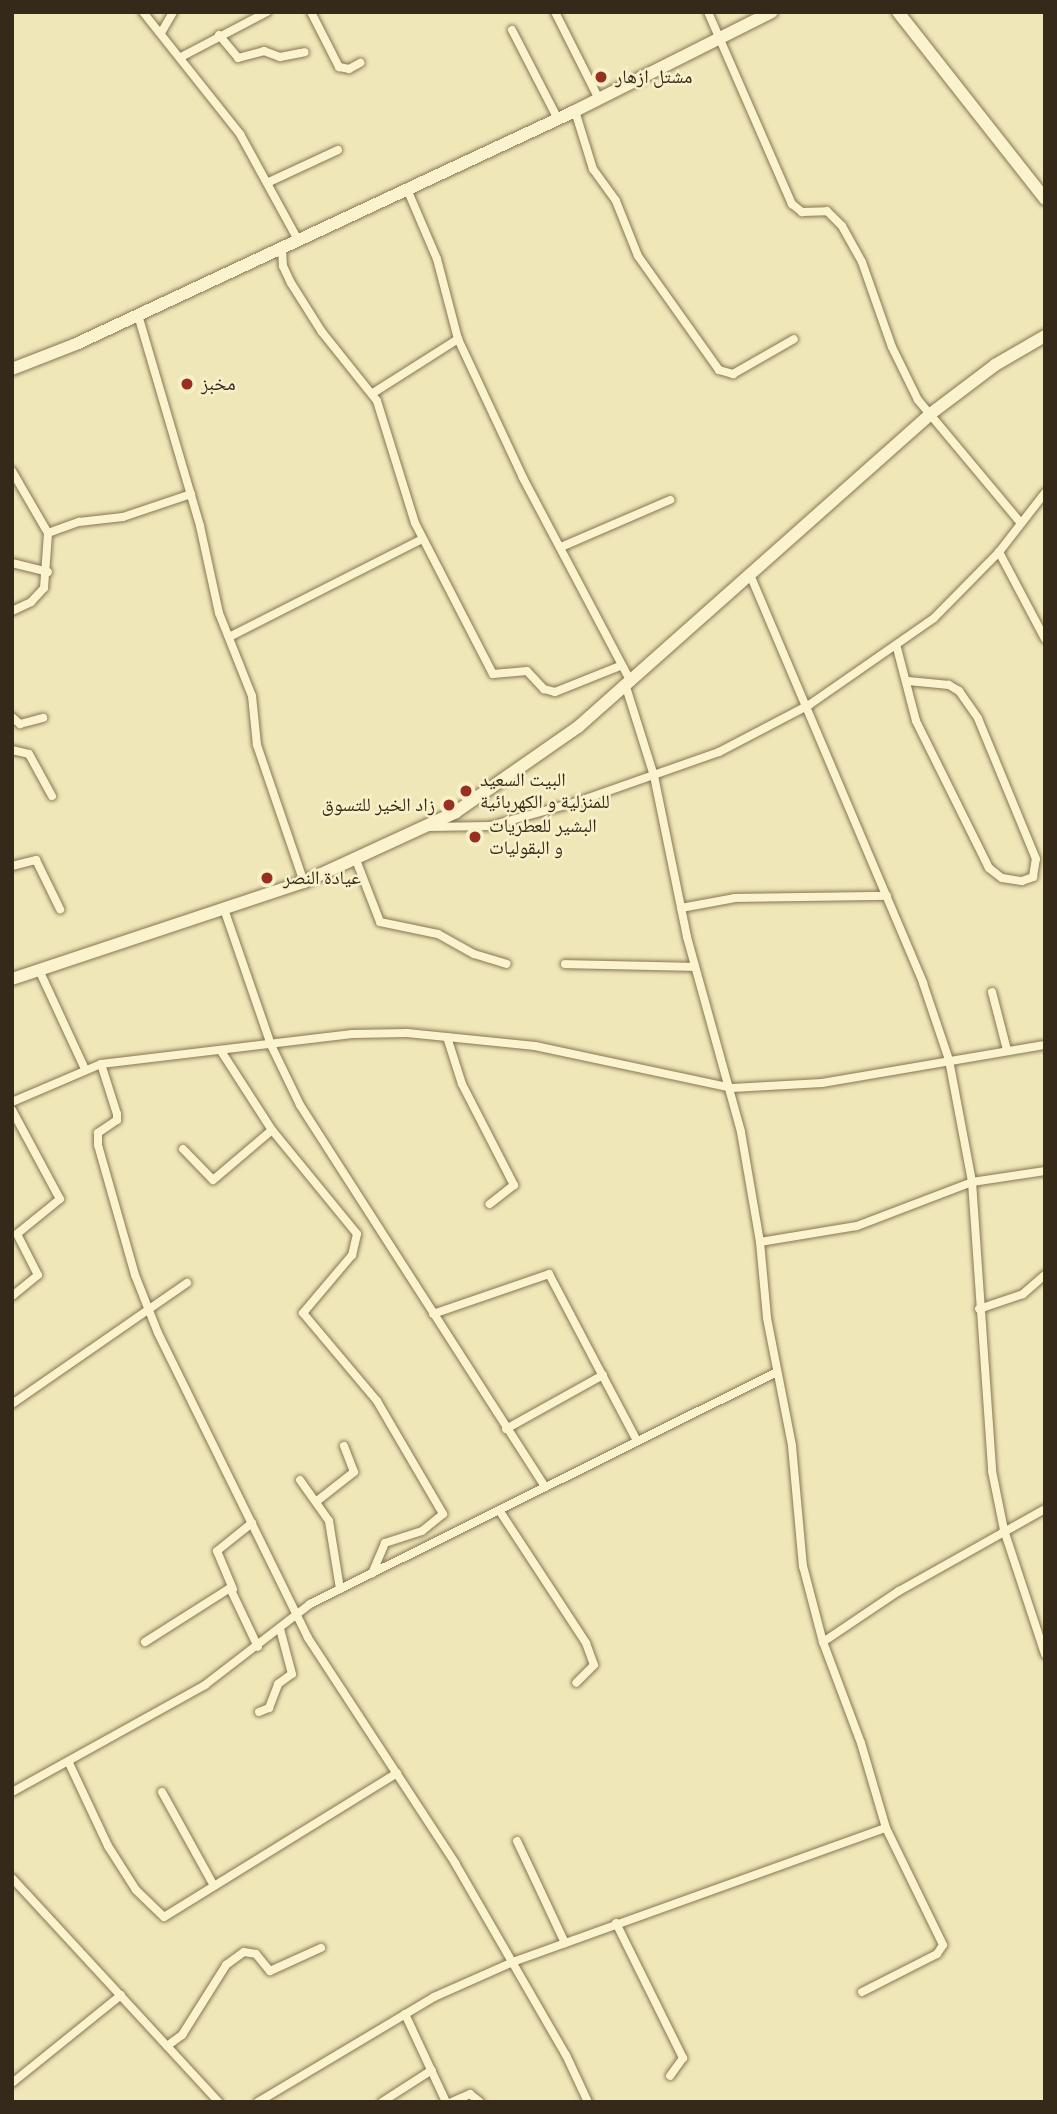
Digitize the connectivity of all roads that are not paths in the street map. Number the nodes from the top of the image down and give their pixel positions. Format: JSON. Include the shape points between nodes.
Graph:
{"nodes":[{"id":1,"x":143,"y":12,"type":"edge"},
{"id":2,"x":173,"y":12,"type":"edge"},
{"id":3,"x":267,"y":12,"type":"edge"},
{"id":4,"x":311,"y":12,"type":"edge"},
{"id":5,"x":555,"y":12,"type":"edge"},
{"id":6,"x":708,"y":12,"type":"edge"},
{"id":7,"x":772,"y":12,"type":"edge"},
{"id":8,"x":898,"y":12,"type":"edge"},
{"id":9,"x":512,"y":30,"type":"dead end"},
{"id":10,"x":161,"y":33,"type":"junction"},
{"id":11,"x":219,"y":35,"type":"junction"},
{"id":12,"x":721,"y":36,"type":"junction"},
{"id":13,"x":305,"y":52,"type":"dead end"},
{"id":14,"x":181,"y":57,"type":"junction"},
{"id":15,"x":360,"y":63,"type":"dead end"},
{"id":16,"x":599,"y":99,"type":"junction"},
{"id":17,"x":575,"y":111,"type":"junction"},
{"id":18,"x":558,"y":119,"type":"junction"},
{"id":19,"x":338,"y":150,"type":"dead end"},
{"id":20,"x":269,"y":183,"type":"junction"},
{"id":21,"x":407,"y":189,"type":"junction"},
{"id":22,"x":1045,"y":199,"type":"edge"},
{"id":23,"x":298,"y":240,"type":"junction"},
{"id":24,"x":282,"y":248,"type":"junction"},
{"id":25,"x":138,"y":315,"type":"junction"},
{"id":26,"x":1045,"y":336,"type":"edge"},
{"id":27,"x":458,"y":339,"type":"junction"},
{"id":28,"x":794,"y":339,"type":"dead end"},
{"id":29,"x":12,"y":369,"type":"edge"},
{"id":30,"x":373,"y":393,"type":"junction"},
{"id":31,"x":929,"y":415,"type":"junction"},
{"id":32,"x":12,"y":471,"type":"edge"},
{"id":33,"x":1045,"y":493,"type":"edge"},
{"id":34,"x":191,"y":494,"type":"junction"},
{"id":35,"x":670,"y":500,"type":"dead end"},
{"id":36,"x":1021,"y":523,"type":"junction"},
{"id":37,"x":48,"y":533,"type":"junction"},
{"id":38,"x":422,"y":538,"type":"junction"},
{"id":39,"x":561,"y":547,"type":"junction"},
{"id":40,"x":999,"y":552,"type":"junction"},
{"id":41,"x":13,"y":566,"type":"edge"},
{"id":42,"x":48,"y":572,"type":"junction"},
{"id":43,"x":751,"y":577,"type":"junction"},
{"id":44,"x":12,"y":611,"type":"edge"},
{"id":45,"x":229,"y":637,"type":"junction"},
{"id":46,"x":1045,"y":639,"type":"edge"},
{"id":47,"x":897,"y":648,"type":"junction"},
{"id":48,"x":620,"y":666,"type":"junction"},
{"id":49,"x":908,"y":681,"type":"junction"},
{"id":50,"x":629,"y":684,"type":"junction"},
{"id":51,"x":809,"y":705,"type":"junction"},
{"id":52,"x":12,"y":717,"type":"edge"},
{"id":53,"x":43,"y":718,"type":"dead end"},
{"id":54,"x":12,"y":750,"type":"edge"},
{"id":55,"x":654,"y":776,"type":"junction"},
{"id":56,"x":52,"y":796,"type":"dead end"},
{"id":57,"x":428,"y":827,"type":"junction"},
{"id":58,"x":356,"y":860,"type":"junction"},
{"id":59,"x":12,"y":866,"type":"edge"},
{"id":60,"x":304,"y":882,"type":"junction"},
{"id":61,"x":887,"y":896,"type":"junction"},
{"id":62,"x":681,"y":908,"type":"junction"},
{"id":63,"x":60,"y":909,"type":"dead end"},
{"id":64,"x":224,"y":909,"type":"junction"},
{"id":65,"x":506,"y":964,"type":"dead end"},
{"id":66,"x":565,"y":964,"type":"dead end"},
{"id":67,"x":695,"y":967,"type":"junction"},
{"id":68,"x":39,"y":970,"type":"junction"},
{"id":69,"x":13,"y":977,"type":"edge"},
{"id":70,"x":992,"y":992,"type":"dead end"},
{"id":71,"x":446,"y":1037,"type":"junction"},
{"id":72,"x":271,"y":1045,"type":"junction"},
{"id":73,"x":1045,"y":1045,"type":"edge"},
{"id":74,"x":1007,"y":1050,"type":"junction"},
{"id":75,"x":220,"y":1051,"type":"junction"},
{"id":76,"x":948,"y":1060,"type":"junction"},
{"id":77,"x":101,"y":1064,"type":"junction"},
{"id":78,"x":85,"y":1069,"type":"junction"},
{"id":79,"x":732,"y":1088,"type":"junction"},
{"id":80,"x":12,"y":1102,"type":"edge"},
{"id":81,"x":13,"y":1113,"type":"edge"},
{"id":82,"x":272,"y":1130,"type":"junction"},
{"id":83,"x":183,"y":1149,"type":"dead end"},
{"id":84,"x":1045,"y":1171,"type":"edge"},
{"id":85,"x":972,"y":1182,"type":"junction"},
{"id":86,"x":490,"y":1204,"type":"dead end"},
{"id":87,"x":760,"y":1242,"type":"junction"},
{"id":88,"x":1045,"y":1275,"type":"edge"},
{"id":89,"x":187,"y":1283,"type":"dead end"},
{"id":90,"x":12,"y":1296,"type":"edge"},
{"id":91,"x":979,"y":1308,"type":"junction"},
{"id":92,"x":149,"y":1312,"type":"junction"},
{"id":93,"x":433,"y":1314,"type":"junction"},
{"id":94,"x":777,"y":1372,"type":"junction"},
{"id":95,"x":603,"y":1375,"type":"junction"},
{"id":96,"x":12,"y":1404,"type":"edge"},
{"id":97,"x":506,"y":1429,"type":"junction"},
{"id":98,"x":636,"y":1440,"type":"junction"},
{"id":99,"x":344,"y":1446,"type":"dead end"},
{"id":100,"x":300,"y":1480,"type":"dead end"},
{"id":101,"x":545,"y":1488,"type":"junction"},
{"id":102,"x":317,"y":1501,"type":"junction"},
{"id":103,"x":1045,"y":1509,"type":"edge"},
{"id":104,"x":499,"y":1510,"type":"junction"},
{"id":105,"x":252,"y":1523,"type":"junction"},
{"id":106,"x":1004,"y":1530,"type":"junction"},
{"id":107,"x":372,"y":1573,"type":"junction"},
{"id":108,"x":233,"y":1589,"type":"junction"},
{"id":109,"x":340,"y":1589,"type":"junction"},
{"id":110,"x":295,"y":1615,"type":"junction"},
{"id":111,"x":279,"y":1629,"type":"junction"},
{"id":112,"x":145,"y":1642,"type":"dead end"},
{"id":113,"x":823,"y":1643,"type":"junction"},
{"id":114,"x":258,"y":1647,"type":"junction"},
{"id":115,"x":1045,"y":1654,"type":"edge"},
{"id":116,"x":576,"y":1683,"type":"dead end"},
{"id":117,"x":259,"y":1712,"type":"dead end"},
{"id":118,"x":69,"y":1763,"type":"junction"},
{"id":119,"x":397,"y":1773,"type":"junction"},
{"id":120,"x":12,"y":1792,"type":"edge"},
{"id":121,"x":162,"y":1792,"type":"dead end"},
{"id":122,"x":886,"y":1828,"type":"junction"},
{"id":123,"x":517,"y":1841,"type":"dead end"},
{"id":124,"x":12,"y":1878,"type":"edge"},
{"id":125,"x":214,"y":1886,"type":"junction"},
{"id":126,"x":616,"y":1923,"type":"junction"},
{"id":127,"x":565,"y":1943,"type":"junction"},
{"id":128,"x":321,"y":1948,"type":"dead end"},
{"id":129,"x":513,"y":1962,"type":"junction"},
{"id":130,"x":862,"y":1992,"type":"dead end"},
{"id":131,"x":121,"y":1995,"type":"junction"},
{"id":132,"x":405,"y":2014,"type":"junction"},
{"id":133,"x":167,"y":2046,"type":"junction"},
{"id":134,"x":432,"y":2070,"type":"junction"},
{"id":135,"x":670,"y":2076,"type":"dead end"},
{"id":136,"x":12,"y":2083,"type":"edge"},
{"id":137,"x":219,"y":2102,"type":"edge"},
{"id":138,"x":258,"y":2102,"type":"edge"},
{"id":139,"x":382,"y":2102,"type":"edge"},
{"id":140,"x":446,"y":2102,"type":"edge"},
{"id":141,"x":452,"y":2102,"type":"edge"},
{"id":142,"x":480,"y":2102,"type":"edge"},
{"id":143,"x":588,"y":2102,"type":"edge"}],
"edges":[{"from":1,"to":10,"type":"street"},
{"from":2,"to":10,"type":"street"},
{"from":3,"to":11,"type":"street"},
{"from":4,"to":15,"type":"street","via":[[340,67],[349,69]]},
{"from":5,"to":16,"type":"street"},
{"from":6,"to":12,"type":"street"},
{"from":7,"to":12,"type":"street"},
{"from":8,"to":22,"type":"street"},
{"from":9,"to":18,"type":"street"},
{"from":10,"to":14,"type":"street"},
{"from":11,"to":13,"type":"street","via":[[238,58],[268,51],[280,57]]},
{"from":11,"to":14,"type":"street"},
{"from":12,"to":16,"type":"street"},
{"from":12,"to":31,"type":"street","via":[[792,204],[802,212],[827,211],[842,226],[862,262],[907,381]]},
{"from":14,"to":20,"type":"street","via":[[240,134]]},
{"from":16,"to":17,"type":"street"},
{"from":17,"to":18,"type":"street"},
{"from":17,"to":28,"type":"street","via":[[593,169],[616,201],[638,256],[719,370],[733,374]]},
{"from":18,"to":21,"type":"street"},
{"from":19,"to":20,"type":"street"},
{"from":20,"to":23,"type":"street"},
{"from":21,"to":23,"type":"street"},
{"from":21,"to":27,"type":"street","via":[[438,259]]},
{"from":23,"to":24,"type":"street"},
{"from":24,"to":25,"type":"street"},
{"from":24,"to":30,"type":"street","via":[[283,266],[322,332]]},
{"from":25,"to":29,"type":"street"},
{"from":25,"to":34,"type":"street"},
{"from":26,"to":31,"type":"street","via":[[995,365]]},
{"from":27,"to":30,"type":"street"},
{"from":27,"to":39,"type":"street"},
{"from":30,"to":38,"type":"street"},
{"from":31,"to":36,"type":"street"},
{"from":31,"to":43,"type":"street"},
{"from":32,"to":37,"type":"street"},
{"from":33,"to":36,"type":"street"},
{"from":34,"to":37,"type":"street","via":[[122,517],[79,522]]},
{"from":34,"to":45,"type":"street"},
{"from":35,"to":39,"type":"street"},
{"from":36,"to":40,"type":"street"},
{"from":37,"to":42,"type":"street","via":[[44,540]]},
{"from":38,"to":45,"type":"street"},
{"from":38,"to":48,"type":"street","via":[[493,674],[527,671],[544,689],[555,692]]},
{"from":39,"to":48,"type":"street"},
{"from":40,"to":46,"type":"street"},
{"from":40,"to":47,"type":"street","via":[[934,618]]},
{"from":41,"to":42,"type":"street"},
{"from":42,"to":44,"type":"street","via":[[37,598]]},
{"from":43,"to":50,"type":"street"},
{"from":43,"to":51,"type":"street"},
{"from":45,"to":60,"type":"street","via":[[252,696],[257,745]]},
{"from":47,"to":49,"type":"street"},
{"from":47,"to":51,"type":"street"},
{"from":48,"to":50,"type":"street"},
{"from":49,"to":49,"type":"street","via":[[916,721],[989,868],[1002,878],[1022,881],[1033,877],[1036,859],[978,718],[959,691],[949,685]]},
{"from":50,"to":55,"type":"street"},
{"from":50,"to":57,"type":"street","via":[[525,768]]},
{"from":51,"to":55,"type":"street","via":[[719,752]]},
{"from":51,"to":61,"type":"street"},
{"from":52,"to":53,"type":"street","via":[[20,724]]},
{"from":54,"to":56,"type":"street","via":[[29,754]]},
{"from":55,"to":57,"type":"street","via":[[490,825]]},
{"from":55,"to":62,"type":"street"},
{"from":57,"to":58,"type":"street"},
{"from":58,"to":60,"type":"street"},
{"from":58,"to":65,"type":"street","via":[[380,922],[438,934],[474,954]]},
{"from":59,"to":63,"type":"street","via":[[36,860]]},
{"from":60,"to":64,"type":"street"},
{"from":61,"to":62,"type":"street","via":[[735,898]]},
{"from":61,"to":76,"type":"street"},
{"from":62,"to":67,"type":"street"},
{"from":64,"to":68,"type":"street"},
{"from":64,"to":72,"type":"street"},
{"from":66,"to":67,"type":"street"},
{"from":67,"to":79,"type":"street"},
{"from":68,"to":69,"type":"street"},
{"from":68,"to":78,"type":"street"},
{"from":70,"to":74,"type":"street"},
{"from":71,"to":72,"type":"street","via":[[352,1034]]},
{"from":71,"to":79,"type":"street","via":[[535,1046]]},
{"from":71,"to":86,"type":"street","via":[[462,1084],[514,1185]]},
{"from":72,"to":75,"type":"street"},
{"from":72,"to":93,"type":"street","via":[[300,1105]]},
{"from":73,"to":74,"type":"street"},
{"from":74,"to":76,"type":"street"},
{"from":75,"to":77,"type":"street"},
{"from":75,"to":82,"type":"street"},
{"from":76,"to":79,"type":"street","via":[[822,1083]]},
{"from":76,"to":85,"type":"street"},
{"from":77,"to":78,"type":"street"},
{"from":77,"to":92,"type":"street","via":[[117,1120],[98,1133],[98,1145]]},
{"from":78,"to":80,"type":"street"},
{"from":79,"to":87,"type":"street"},
{"from":81,"to":90,"type":"street","via":[[60,1199],[17,1234],[38,1275]]},
{"from":82,"to":83,"type":"street","via":[[213,1180]]},
{"from":82,"to":107,"type":"street","via":[[358,1237],[344,1268],[303,1313],[377,1401],[443,1514],[422,1531],[385,1543]]},
{"from":84,"to":85,"type":"street"},
{"from":85,"to":87,"type":"street","via":[[868,1223]]},
{"from":85,"to":91,"type":"street"},
{"from":87,"to":94,"type":"street"},
{"from":88,"to":91,"type":"street","via":[[1023,1294]]},
{"from":89,"to":92,"type":"street"},
{"from":91,"to":106,"type":"street","via":[[987,1432]]},
{"from":92,"to":96,"type":"street"},
{"from":92,"to":105,"type":"street"},
{"from":93,"to":95,"type":"street","via":[[549,1274]]},
{"from":93,"to":97,"type":"street"},
{"from":94,"to":98,"type":"street"},
{"from":94,"to":113,"type":"street","via":[[792,1447],[799,1543]]},
{"from":95,"to":97,"type":"street"},
{"from":95,"to":98,"type":"street"},
{"from":97,"to":101,"type":"street"},
{"from":98,"to":101,"type":"street"},
{"from":99,"to":102,"type":"street","via":[[354,1472]]},
{"from":100,"to":102,"type":"street"},
{"from":101,"to":104,"type":"street"},
{"from":102,"to":109,"type":"street","via":[[329,1521]]},
{"from":103,"to":106,"type":"street"},
{"from":104,"to":107,"type":"street"},
{"from":104,"to":116,"type":"street","via":[[586,1643],[594,1665]]},
{"from":105,"to":108,"type":"street","via":[[218,1551]]},
{"from":105,"to":110,"type":"street"},
{"from":106,"to":113,"type":"street"},
{"from":106,"to":115,"type":"street"},
{"from":107,"to":109,"type":"street"},
{"from":108,"to":112,"type":"street","via":[[219,1592]]},
{"from":108,"to":114,"type":"street"},
{"from":109,"to":110,"type":"street"},
{"from":110,"to":111,"type":"street"},
{"from":110,"to":119,"type":"street"},
{"from":111,"to":114,"type":"street"},
{"from":111,"to":117,"type":"street","via":[[292,1674],[278,1684],[269,1708]]},
{"from":113,"to":122,"type":"street","via":[[861,1743]]},
{"from":114,"to":118,"type":"street","via":[[172,1706]]},
{"from":118,"to":120,"type":"street"},
{"from":118,"to":125,"type":"street","via":[[108,1846],[157,1914],[168,1915]]},
{"from":119,"to":125,"type":"street"},
{"from":119,"to":129,"type":"street"},
{"from":121,"to":125,"type":"street"},
{"from":122,"to":126,"type":"street"},
{"from":122,"to":130,"type":"street","via":[[943,1948]]},
{"from":123,"to":127,"type":"street"},
{"from":124,"to":131,"type":"street"},
{"from":126,"to":127,"type":"street"},
{"from":126,"to":135,"type":"street","via":[[683,2059]]},
{"from":127,"to":129,"type":"street"},
{"from":128,"to":133,"type":"street","via":[[270,1971],[256,1954],[244,1952],[226,1965],[182,2035]]},
{"from":129,"to":132,"type":"street"},
{"from":129,"to":143,"type":"street"},
{"from":131,"to":133,"type":"street"},
{"from":131,"to":136,"type":"street"},
{"from":132,"to":134,"type":"street"},
{"from":132,"to":138,"type":"street"},
{"from":133,"to":137,"type":"street"},
{"from":134,"to":139,"type":"street"},
{"from":134,"to":140,"type":"street"},
{"from":141,"to":142,"type":"street","via":[[470,2095]]}]}
